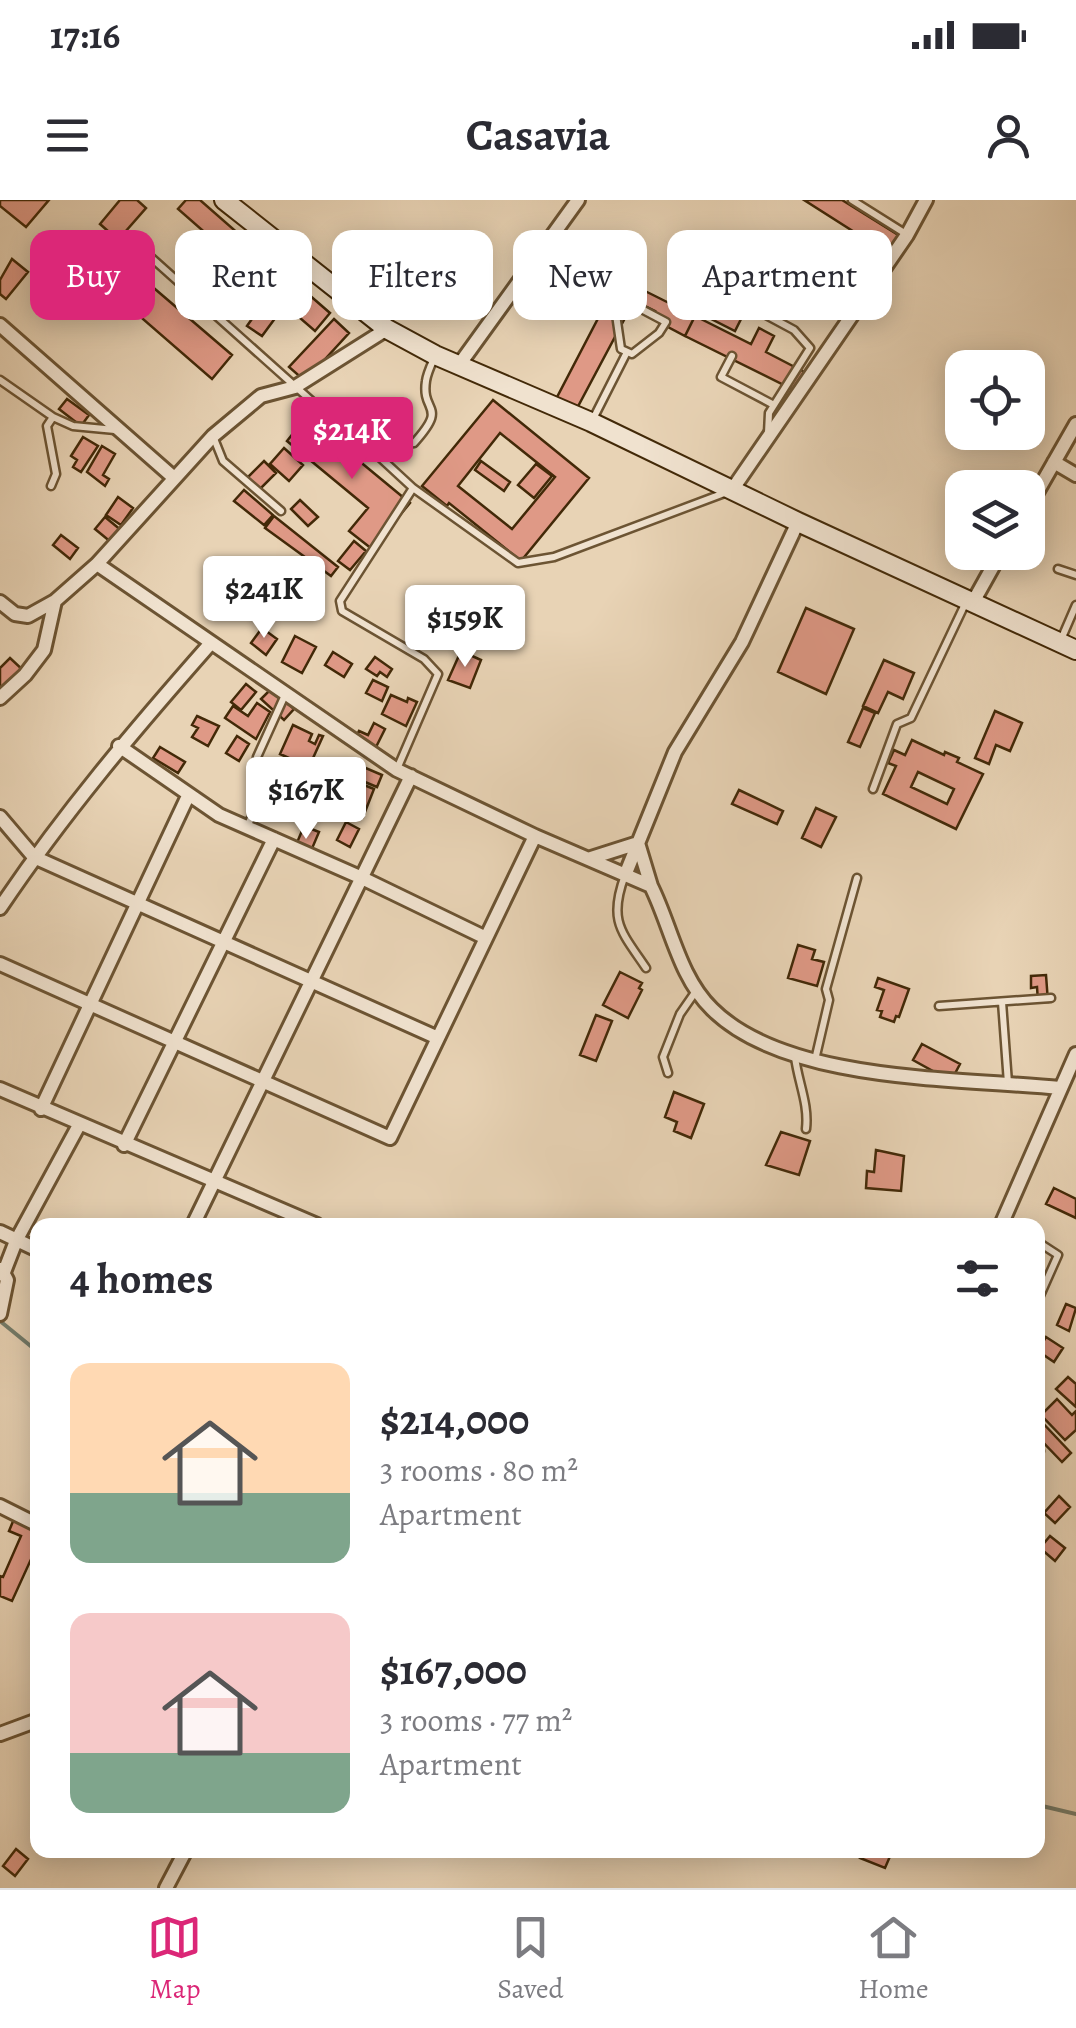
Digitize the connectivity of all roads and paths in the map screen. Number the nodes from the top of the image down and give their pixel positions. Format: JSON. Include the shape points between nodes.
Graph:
{"nodes":[{"id":1,"x":224,"y":200,"type":"edge"},
{"id":2,"x":578,"y":200,"type":"edge"},
{"id":3,"x":852,"y":200,"type":"edge"},
{"id":4,"x":926,"y":200,"type":"edge"},
{"id":5,"x":907,"y":235,"type":"junction"},
{"id":6,"x":155,"y":261,"type":"edge"},
{"id":7,"x":775,"y":320,"type":"edge"},
{"id":8,"x":0,"y":325,"type":"edge"},
{"id":9,"x":387,"y":329,"type":"junction"},
{"id":10,"x":627,"y":351,"type":"junction"},
{"id":11,"x":435,"y":354,"type":"junction"},
{"id":12,"x":732,"y":356,"type":"dead end"},
{"id":13,"x":459,"y":365,"type":"junction"},
{"id":14,"x":0,"y":380,"type":"edge"},
{"id":15,"x":294,"y":387,"type":"junction"},
{"id":16,"x":774,"y":405,"type":"junction"},
{"id":17,"x":52,"y":418,"type":"junction"},
{"id":18,"x":591,"y":422,"type":"junction"},
{"id":19,"x":1076,"y":424,"type":"edge"},
{"id":20,"x":117,"y":430,"type":"junction"},
{"id":21,"x":213,"y":436,"type":"junction"},
{"id":22,"x":359,"y":438,"type":"junction"},
{"id":23,"x":768,"y":439,"type":"junction"},
{"id":24,"x":1054,"y":462,"type":"junction"},
{"id":25,"x":1076,"y":475,"type":"edge"},
{"id":26,"x":173,"y":477,"type":"junction"},
{"id":27,"x":1045,"y":478,"type":"edge"},
{"id":28,"x":51,"y":486,"type":"dead end"},
{"id":29,"x":413,"y":488,"type":"junction"},
{"id":30,"x":732,"y":490,"type":"junction"},
{"id":31,"x":282,"y":511,"type":"dead end"},
{"id":32,"x":798,"y":522,"type":"junction"},
{"id":33,"x":97,"y":564,"type":"junction"},
{"id":34,"x":1058,"y":568,"type":"dead end"},
{"id":35,"x":990,"y":570,"type":"edge"},
{"id":36,"x":1076,"y":574,"type":"edge"},
{"id":37,"x":54,"y":601,"type":"junction"},
{"id":38,"x":0,"y":602,"type":"edge"},
{"id":39,"x":969,"y":603,"type":"junction"},
{"id":40,"x":1076,"y":605,"type":"edge"},
{"id":41,"x":210,"y":644,"type":"junction"},
{"id":42,"x":1068,"y":646,"type":"edge"},
{"id":43,"x":285,"y":695,"type":"junction"},
{"id":44,"x":0,"y":698,"type":"edge"},
{"id":45,"x":119,"y":746,"type":"junction"},
{"id":46,"x":396,"y":770,"type":"junction"},
{"id":47,"x":411,"y":776,"type":"junction"},
{"id":48,"x":873,"y":789,"type":"dead end"},
{"id":49,"x":188,"y":796,"type":"junction"},
{"id":50,"x":0,"y":817,"type":"edge"},
{"id":51,"x":246,"y":827,"type":"junction"},
{"id":52,"x":535,"y":836,"type":"junction"},
{"id":53,"x":274,"y":839,"type":"junction"},
{"id":54,"x":638,"y":843,"type":"junction"},
{"id":55,"x":34,"y":857,"type":"junction"},
{"id":56,"x":591,"y":858,"type":"junction"},
{"id":57,"x":626,"y":874,"type":"junction"},
{"id":58,"x":362,"y":878,"type":"junction"},
{"id":59,"x":857,"y":878,"type":"dead end"},
{"id":60,"x":651,"y":886,"type":"junction"},
{"id":61,"x":138,"y":904,"type":"junction"},
{"id":62,"x":0,"y":908,"type":"edge"},
{"id":63,"x":486,"y":938,"type":"junction"},
{"id":64,"x":224,"y":942,"type":"junction"},
{"id":65,"x":0,"y":964,"type":"edge"},
{"id":66,"x":646,"y":968,"type":"dead end"},
{"id":67,"x":311,"y":982,"type":"junction"},
{"id":68,"x":697,"y":990,"type":"junction"},
{"id":69,"x":1051,"y":998,"type":"dead end"},
{"id":70,"x":1002,"y":1002,"type":"junction"},
{"id":71,"x":91,"y":1004,"type":"junction"},
{"id":72,"x":940,"y":1006,"type":"dead end"},
{"id":73,"x":438,"y":1038,"type":"junction"},
{"id":74,"x":175,"y":1042,"type":"junction"},
{"id":75,"x":1076,"y":1054,"type":"edge"},
{"id":76,"x":795,"y":1056,"type":"junction"},
{"id":77,"x":815,"y":1061,"type":"junction"},
{"id":78,"x":668,"y":1073,"type":"dead end"},
{"id":79,"x":263,"y":1081,"type":"junction"},
{"id":80,"x":1008,"y":1083,"type":"junction"},
{"id":81,"x":1060,"y":1088,"type":"junction"},
{"id":82,"x":0,"y":1089,"type":"edge"},
{"id":83,"x":41,"y":1109,"type":"junction"},
{"id":84,"x":79,"y":1125,"type":"junction"},
{"id":85,"x":806,"y":1128,"type":"dead end"},
{"id":86,"x":124,"y":1145,"type":"junction"},
{"id":87,"x":214,"y":1182,"type":"junction"},
{"id":88,"x":196,"y":1218,"type":"edge"},
{"id":89,"x":300,"y":1218,"type":"edge"},
{"id":90,"x":1006,"y":1218,"type":"edge"},
{"id":91,"x":0,"y":1232,"type":"edge"},
{"id":92,"x":16,"y":1241,"type":"junction"},
{"id":93,"x":30,"y":1247,"type":"edge"},
{"id":94,"x":1045,"y":1247,"type":"edge"},
{"id":95,"x":2,"y":1269,"type":"edge"},
{"id":96,"x":1045,"y":1284,"type":"edge"},
{"id":97,"x":0,"y":1314,"type":"edge"},
{"id":98,"x":0,"y":1506,"type":"edge"},
{"id":99,"x":30,"y":1521,"type":"edge"},
{"id":100,"x":30,"y":1723,"type":"edge"},
{"id":101,"x":0,"y":1734,"type":"edge"},
{"id":102,"x":182,"y":1858,"type":"edge"},
{"id":103,"x":166,"y":1888,"type":"edge"}],
"edges":[{"from":1,"to":9,"type":"main road"},
{"from":2,"to":13,"type":"street"},
{"from":3,"to":5,"type":"lane"},
{"from":4,"to":5,"type":"street"},
{"from":5,"to":23,"type":"street"},
{"from":6,"to":15,"type":"lane"},
{"from":7,"to":16,"type":"lane","via":[[810,348]]},
{"from":8,"to":20,"type":"street"},
{"from":9,"to":11,"type":"main road"},
{"from":9,"to":15,"type":"street"},
{"from":10,"to":10,"type":"lane","via":[[622,349],[613,294],[666,322],[632,354]]},
{"from":10,"to":18,"type":"lane"},
{"from":11,"to":13,"type":"main road"},
{"from":11,"to":22,"type":"lane","via":[[425,383],[434,414],[414,443],[389,446]]},
{"from":12,"to":16,"type":"lane","via":[[721,376]]},
{"from":13,"to":18,"type":"main road"},
{"from":14,"to":17,"type":"lane"},
{"from":15,"to":21,"type":"street","via":[[261,396]]},
{"from":15,"to":22,"type":"lane"},
{"from":16,"to":23,"type":"lane"},
{"from":17,"to":20,"type":"lane"},
{"from":17,"to":28,"type":"lane"},
{"from":18,"to":30,"type":"main road"},
{"from":19,"to":24,"type":"street"},
{"from":20,"to":26,"type":"street"},
{"from":21,"to":26,"type":"street"},
{"from":21,"to":31,"type":"lane","via":[[223,461]]},
{"from":22,"to":29,"type":"lane"},
{"from":23,"to":30,"type":"street"},
{"from":24,"to":25,"type":"street"},
{"from":24,"to":27,"type":"street"},
{"from":26,"to":33,"type":"street"},
{"from":29,"to":30,"type":"lane","via":[[518,564],[554,557]]},
{"from":29,"to":46,"type":"lane","via":[[340,601],[342,611],[438,674]]},
{"from":30,"to":32,"type":"main road"},
{"from":32,"to":39,"type":"main road"},
{"from":32,"to":54,"type":"street","via":[[742,642],[675,752]]},
{"from":33,"to":37,"type":"street"},
{"from":33,"to":41,"type":"street"},
{"from":34,"to":36,"type":"lane"},
{"from":35,"to":39,"type":"street"},
{"from":37,"to":38,"type":"street","via":[[28,616]]},
{"from":37,"to":44,"type":"street","via":[[44,650]]},
{"from":39,"to":42,"type":"main road"},
{"from":39,"to":48,"type":"lane","via":[[911,718],[896,724]]},
{"from":40,"to":42,"type":"lane"},
{"from":41,"to":43,"type":"street"},
{"from":41,"to":45,"type":"street"},
{"from":43,"to":46,"type":"street"},
{"from":43,"to":51,"type":"lane","via":[[257,757],[260,798]]},
{"from":45,"to":49,"type":"street"},
{"from":45,"to":55,"type":"street"},
{"from":46,"to":47,"type":"street"},
{"from":47,"to":52,"type":"street"},
{"from":47,"to":58,"type":"street"},
{"from":49,"to":51,"type":"street"},
{"from":49,"to":61,"type":"street"},
{"from":50,"to":55,"type":"street"},
{"from":51,"to":53,"type":"street"},
{"from":52,"to":56,"type":"street"},
{"from":52,"to":63,"type":"street"},
{"from":53,"to":58,"type":"street"},
{"from":53,"to":64,"type":"street"},
{"from":54,"to":56,"type":"street"},
{"from":54,"to":57,"type":"street"},
{"from":54,"to":60,"type":"street"},
{"from":55,"to":61,"type":"street"},
{"from":55,"to":62,"type":"street"},
{"from":56,"to":57,"type":"street"},
{"from":57,"to":60,"type":"street"},
{"from":57,"to":66,"type":"lane","via":[[616,922]]},
{"from":58,"to":63,"type":"street"},
{"from":58,"to":67,"type":"street"},
{"from":59,"to":77,"type":"lane","via":[[826,988],[830,1000]]},
{"from":60,"to":68,"type":"street"},
{"from":61,"to":64,"type":"street"},
{"from":61,"to":71,"type":"street"},
{"from":63,"to":73,"type":"street"},
{"from":64,"to":67,"type":"street"},
{"from":64,"to":74,"type":"street"},
{"from":65,"to":71,"type":"street"},
{"from":67,"to":73,"type":"street"},
{"from":67,"to":79,"type":"street"},
{"from":68,"to":76,"type":"street","via":[[713,1010]]},
{"from":68,"to":78,"type":"lane","via":[[663,1056]]},
{"from":69,"to":70,"type":"lane"},
{"from":70,"to":72,"type":"lane"},
{"from":70,"to":80,"type":"lane"},
{"from":71,"to":74,"type":"street"},
{"from":71,"to":83,"type":"street"},
{"from":73,"to":79,"type":"street","via":[[390,1138]]},
{"from":74,"to":79,"type":"street"},
{"from":74,"to":86,"type":"street"},
{"from":75,"to":81,"type":"street"},
{"from":76,"to":77,"type":"street"},
{"from":76,"to":85,"type":"lane"},
{"from":77,"to":80,"type":"street","via":[[848,1070]]},
{"from":79,"to":87,"type":"street"},
{"from":80,"to":81,"type":"street"},
{"from":81,"to":90,"type":"street"},
{"from":82,"to":83,"type":"street"},
{"from":83,"to":84,"type":"street"},
{"from":84,"to":86,"type":"street"},
{"from":84,"to":92,"type":"street"},
{"from":86,"to":87,"type":"street"},
{"from":87,"to":88,"type":"street"},
{"from":87,"to":89,"type":"street"},
{"from":91,"to":92,"type":"street"},
{"from":92,"to":93,"type":"street"},
{"from":92,"to":95,"type":"street"},
{"from":94,"to":96,"type":"lane","via":[[1058,1255]]},
{"from":95,"to":97,"type":"street"},
{"from":98,"to":99,"type":"street"},
{"from":100,"to":101,"type":"street"},
{"from":102,"to":103,"type":"street"}]}
